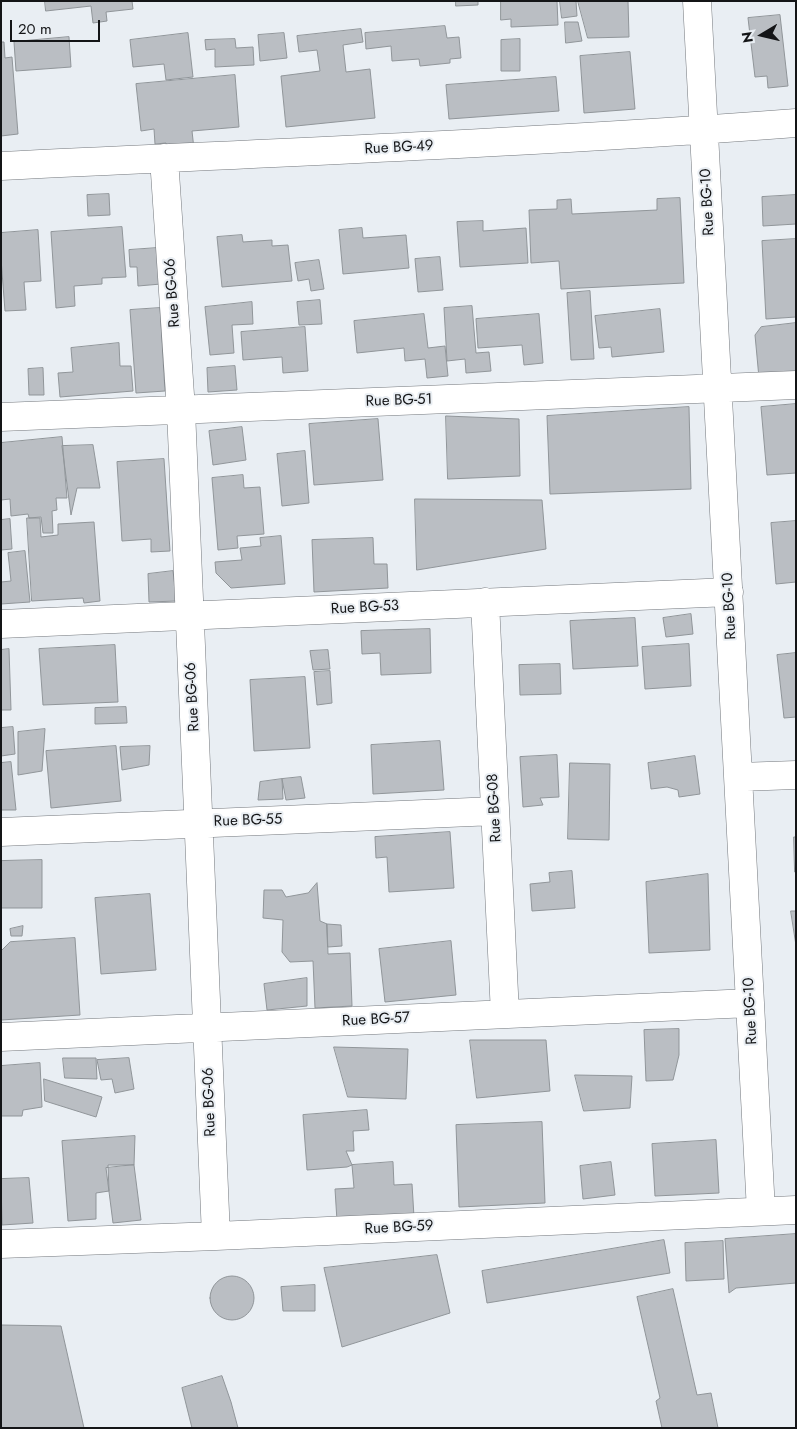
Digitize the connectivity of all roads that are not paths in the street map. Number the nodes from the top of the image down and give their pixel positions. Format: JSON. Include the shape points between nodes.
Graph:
{"nodes":[{"id":1,"x":697,"y":1,"type":"edge"},
{"id":2,"x":796,"y":123,"type":"edge"},
{"id":3,"x":704,"y":130,"type":"junction"},
{"id":4,"x":164,"y":158,"type":"junction"},
{"id":5,"x":1,"y":166,"type":"edge"},
{"id":6,"x":796,"y":386,"type":"edge"},
{"id":7,"x":718,"y":388,"type":"junction"},
{"id":8,"x":181,"y":410,"type":"junction"},
{"id":9,"x":1,"y":417,"type":"edge"},
{"id":10,"x":729,"y":592,"type":"junction"},
{"id":11,"x":485,"y":602,"type":"junction"},
{"id":12,"x":190,"y":616,"type":"junction"},
{"id":13,"x":1,"y":624,"type":"edge"},
{"id":14,"x":796,"y":775,"type":"edge"},
{"id":15,"x":739,"y":777,"type":"junction"},
{"id":16,"x":495,"y":811,"type":"junction"},
{"id":17,"x":199,"y":824,"type":"junction"},
{"id":18,"x":1,"y":832,"type":"edge"},
{"id":19,"x":750,"y":1003,"type":"junction"},
{"id":20,"x":505,"y":1014,"type":"junction"},
{"id":21,"x":207,"y":1028,"type":"junction"},
{"id":22,"x":1,"y":1037,"type":"edge"},
{"id":23,"x":796,"y":1210,"type":"edge"},
{"id":24,"x":761,"y":1211,"type":"junction"},
{"id":25,"x":216,"y":1236,"type":"junction"},
{"id":26,"x":1,"y":1244,"type":"edge"}],
"edges":[{"from":1,"to":3,"type":"street","name":"Rue BG-10"},
{"from":2,"to":3,"type":"street","name":"Rue BG-49"},
{"from":3,"to":4,"type":"street","name":"Rue BG-49"},
{"from":3,"to":7,"type":"street","name":"Rue BG-10"},
{"from":4,"to":5,"type":"street","name":"Rue BG-49"},
{"from":4,"to":8,"type":"street","name":"Rue BG-06"},
{"from":6,"to":7,"type":"street","name":"Rue BG-51"},
{"from":7,"to":8,"type":"street","name":"Rue BG-51"},
{"from":7,"to":10,"type":"street","name":"Rue BG-10"},
{"from":8,"to":9,"type":"street","name":"Rue BG-51"},
{"from":8,"to":12,"type":"street","name":"Rue BG-06"},
{"from":10,"to":11,"type":"street","name":"Rue BG-53"},
{"from":10,"to":15,"type":"street","name":"Rue BG-10"},
{"from":11,"to":12,"type":"street","name":"Rue BG-53"},
{"from":11,"to":16,"type":"street","name":"Rue BG-08"},
{"from":12,"to":13,"type":"street","name":"Rue BG-53"},
{"from":12,"to":17,"type":"street","name":"Rue BG-06"},
{"from":14,"to":15,"type":"street"},
{"from":15,"to":19,"type":"street","name":"Rue BG-10"},
{"from":16,"to":17,"type":"street","name":"Rue BG-55"},
{"from":16,"to":20,"type":"street","name":"Rue BG-08"},
{"from":17,"to":18,"type":"street","name":"Rue BG-55"},
{"from":17,"to":21,"type":"street","name":"Rue BG-06"},
{"from":19,"to":20,"type":"street","name":"Rue BG-57"},
{"from":19,"to":24,"type":"street","name":"Rue BG-10"},
{"from":20,"to":21,"type":"street","name":"Rue BG-57"},
{"from":21,"to":22,"type":"street","name":"Rue BG-57"},
{"from":21,"to":25,"type":"street","name":"Rue BG-06"},
{"from":23,"to":24,"type":"street","name":"Rue BG-59"},
{"from":24,"to":25,"type":"street","name":"Rue BG-59"},
{"from":25,"to":26,"type":"street","name":"Rue BG-59"}]}
